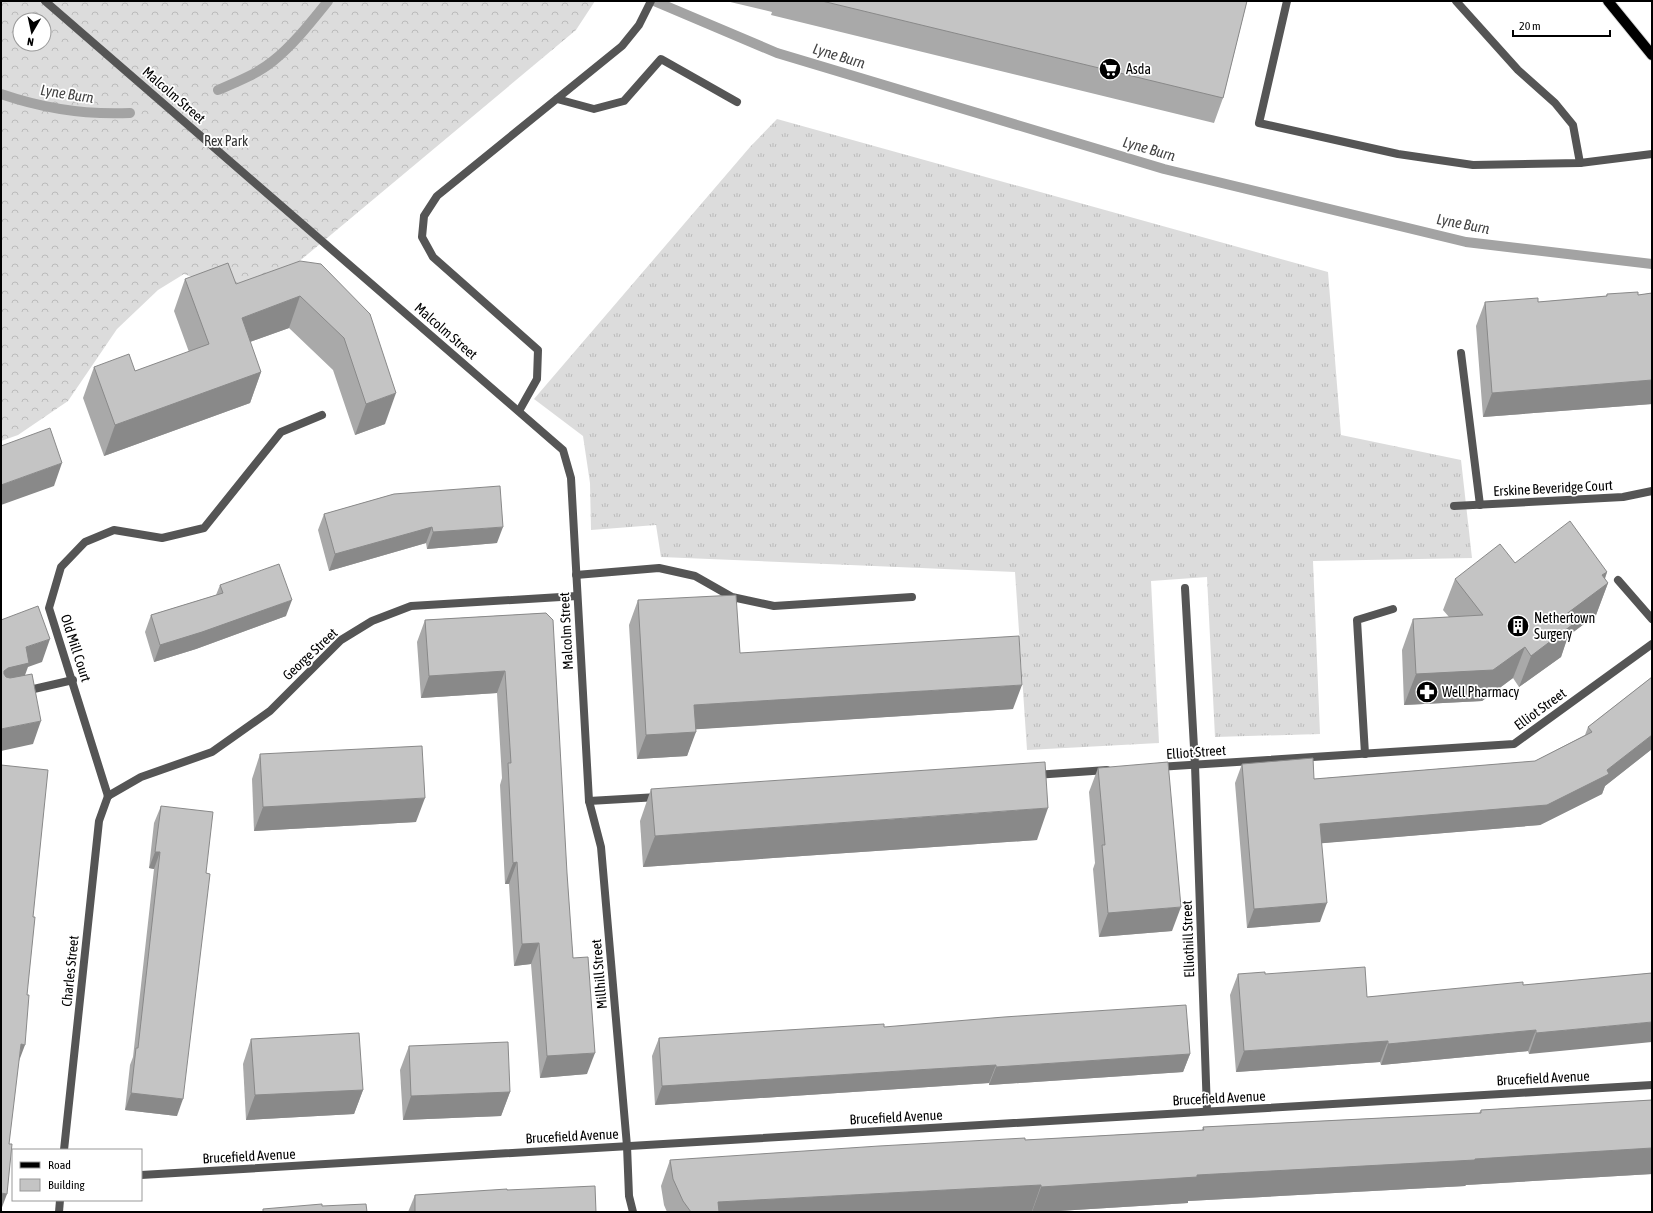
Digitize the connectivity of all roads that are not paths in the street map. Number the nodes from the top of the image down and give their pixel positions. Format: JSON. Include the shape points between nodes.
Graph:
{"nodes":[{"id":1,"x":45,"y":1,"type":"edge"},
{"id":2,"x":651,"y":1,"type":"edge"},
{"id":3,"x":1287,"y":1,"type":"edge"},
{"id":4,"x":1456,"y":1,"type":"edge"},
{"id":5,"x":1608,"y":1,"type":"edge"},
{"id":6,"x":1652,"y":55,"type":"edge"},
{"id":7,"x":557,"y":99,"type":"junction"},
{"id":8,"x":737,"y":102,"type":"dead end"},
{"id":9,"x":1652,"y":154,"type":"edge"},
{"id":10,"x":1580,"y":163,"type":"junction"},
{"id":11,"x":1461,"y":353,"type":"dead end"},
{"id":12,"x":519,"y":411,"type":"junction"},
{"id":13,"x":322,"y":415,"type":"dead end"},
{"id":14,"x":1652,"y":491,"type":"edge"},
{"id":15,"x":1480,"y":505,"type":"junction"},
{"id":16,"x":1454,"y":506,"type":"dead end"},
{"id":17,"x":576,"y":575,"type":"junction"},
{"id":18,"x":1618,"y":580,"type":"dead end"},
{"id":19,"x":1185,"y":588,"type":"dead end"},
{"id":20,"x":577,"y":596,"type":"junction"},
{"id":21,"x":912,"y":597,"type":"dead end"},
{"id":22,"x":1393,"y":609,"type":"dead end"},
{"id":23,"x":1652,"y":620,"type":"edge"},
{"id":24,"x":1652,"y":644,"type":"edge"},
{"id":25,"x":73,"y":680,"type":"junction"},
{"id":26,"x":15,"y":693,"type":"edge"},
{"id":27,"x":1365,"y":754,"type":"junction"},
{"id":28,"x":1195,"y":765,"type":"junction"},
{"id":29,"x":1147,"y":768,"type":"edge"},
{"id":30,"x":1115,"y":770,"type":"edge"},
{"id":31,"x":1027,"y":775,"type":"edge"},
{"id":32,"x":108,"y":796,"type":"junction"},
{"id":33,"x":669,"y":796,"type":"edge"},
{"id":34,"x":589,"y":801,"type":"junction"},
{"id":35,"x":1652,"y":1085,"type":"edge"},
{"id":36,"x":1207,"y":1111,"type":"junction"},
{"id":37,"x":627,"y":1146,"type":"junction"},
{"id":38,"x":64,"y":1149,"type":"edge"},
{"id":39,"x":142,"y":1175,"type":"edge"},
{"id":40,"x":60,"y":1201,"type":"edge"},
{"id":41,"x":59,"y":1212,"type":"edge"},
{"id":42,"x":633,"y":1212,"type":"edge"}],
"edges":[{"from":1,"to":12,"type":"street","name":"Malcolm Street"},
{"from":2,"to":7,"type":"street","via":[[639,25],[622,46]]},
{"from":3,"to":10,"type":"street","via":[[1260,123],[1398,154],[1473,165]]},
{"from":4,"to":10,"type":"street","via":[[1518,70],[1555,103],[1573,125]]},
{"from":5,"to":6,"type":"main road"},
{"from":7,"to":8,"type":"street","via":[[594,110],[624,101],[661,59]]},
{"from":7,"to":12,"type":"street","via":[[437,196],[424,216],[422,237],[433,257],[538,350],[537,379]]},
{"from":9,"to":10,"type":"street"},
{"from":11,"to":15,"type":"street"},
{"from":12,"to":17,"type":"street","name":"Malcolm Street","via":[[563,450],[571,478]]},
{"from":13,"to":25,"type":"street","name":"Old Mill Court","via":[[280,432],[204,528],[162,538],[114,530],[85,542],[62,567],[49,608]]},
{"from":14,"to":15,"type":"street","name":"Erskine Beveridge Court","via":[[1623,497]]},
{"from":15,"to":16,"type":"street","name":"Erskine Beveridge Court"},
{"from":17,"to":20,"type":"street","name":"Malcolm Street"},
{"from":17,"to":21,"type":"street","via":[[659,568],[694,576],[732,598],[774,606]]},
{"from":18,"to":23,"type":"street"},
{"from":19,"to":28,"type":"street","name":"Elliothill Street"},
{"from":20,"to":32,"type":"street","name":"George Street","via":[[411,606],[372,621],[341,640],[270,711],[212,752],[141,777]]},
{"from":20,"to":34,"type":"street","name":"Malcolm Street"},
{"from":22,"to":27,"type":"street","via":[[1357,620]]},
{"from":24,"to":27,"type":"street","name":"Elliot Street","via":[[1514,744]]},
{"from":25,"to":26,"type":"street"},
{"from":25,"to":32,"type":"street","name":"Old Mill Court"},
{"from":27,"to":28,"type":"street","name":"Elliot Street"},
{"from":28,"to":29,"type":"street","name":"Elliot Street"},
{"from":28,"to":36,"type":"street","name":"Elliothill Street"},
{"from":30,"to":31,"type":"street"},
{"from":32,"to":38,"type":"street","name":"Charles Street","via":[[100,821]]},
{"from":33,"to":34,"type":"street"},
{"from":34,"to":37,"type":"street","name":"Millhill Street","via":[[601,847]]},
{"from":35,"to":36,"type":"street","name":"Brucefield Avenue"},
{"from":36,"to":37,"type":"street","name":"Brucefield Avenue"},
{"from":37,"to":39,"type":"street","name":"Brucefield Avenue"},
{"from":37,"to":42,"type":"street","name":"Millhill Street","via":[[629,1196]]},
{"from":40,"to":41,"type":"street"}]}
